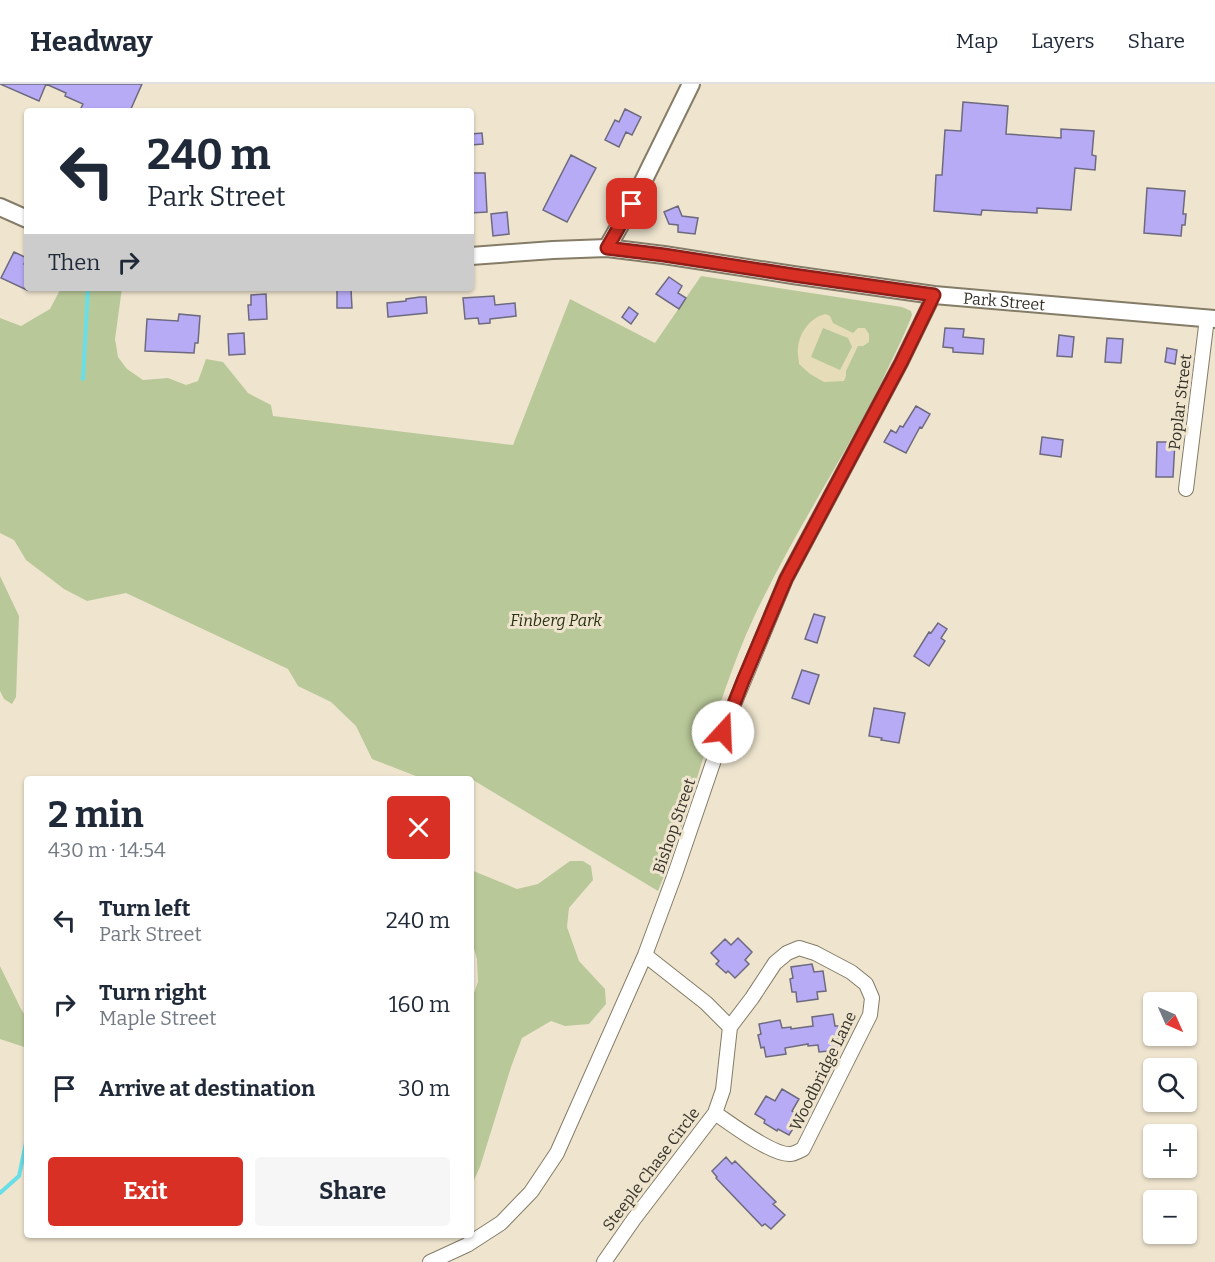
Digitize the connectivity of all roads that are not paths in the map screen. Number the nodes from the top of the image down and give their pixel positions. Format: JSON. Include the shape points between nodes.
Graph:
{"nodes":[{"id":1,"x":691,"y":84,"type":"edge"},
{"id":2,"x":0,"y":207,"type":"edge"},
{"id":3,"x":24,"y":218,"type":"edge"},
{"id":4,"x":607,"y":248,"type":"junction"},
{"id":5,"x":474,"y":256,"type":"edge"},
{"id":6,"x":934,"y":295,"type":"junction"},
{"id":7,"x":1211,"y":319,"type":"edge"},
{"id":8,"x":1186,"y":489,"type":"dead end"},
{"id":9,"x":645,"y":955,"type":"junction"},
{"id":10,"x":730,"y":1027,"type":"junction"},
{"id":11,"x":714,"y":1113,"type":"junction"},
{"id":12,"x":430,"y":1262,"type":"edge"},
{"id":13,"x":604,"y":1262,"type":"edge"}],
"edges":[{"from":1,"to":4,"type":"main road"},
{"from":2,"to":3,"type":"main road"},
{"from":4,"to":5,"type":"main road","name":"Park Street"},
{"from":4,"to":6,"type":"main road","name":"Park Street"},
{"from":6,"to":7,"type":"main road","name":"Park Street"},
{"from":6,"to":9,"type":"street","name":"Bishop Street","via":[[786,579],[728,719]]},
{"from":7,"to":8,"type":"street","name":"Poplar Street"},
{"from":9,"to":10,"type":"street"},
{"from":9,"to":12,"type":"street","name":"Bishop Street","via":[[557,1153],[531,1192],[501,1223]]},
{"from":10,"to":11,"type":"street","name":"Steeple Chase Circle","via":[[723,1090]]},
{"from":10,"to":11,"type":"street","name":"Woodbridge Lane","via":[[775,963],[800,948],[851,972],[866,984],[872,998],[870,1015],[803,1149],[792,1155],[778,1152]]},
{"from":11,"to":13,"type":"street","name":"Steeple Chase Circle"}]}
